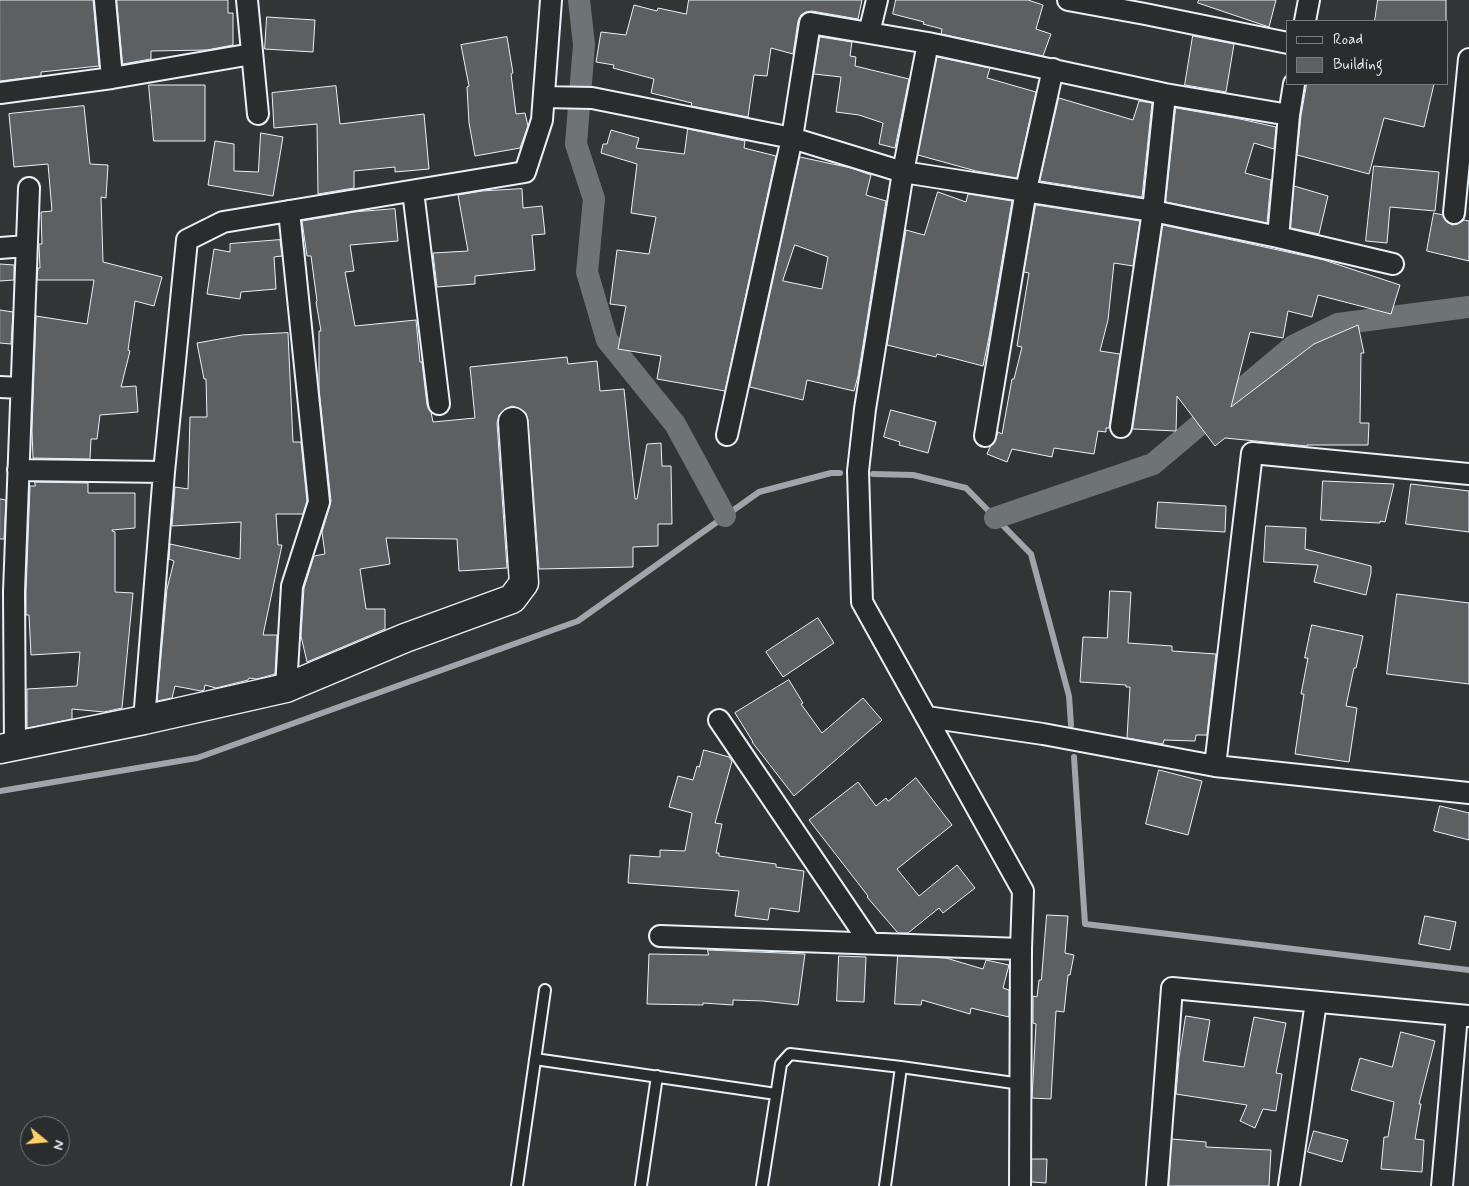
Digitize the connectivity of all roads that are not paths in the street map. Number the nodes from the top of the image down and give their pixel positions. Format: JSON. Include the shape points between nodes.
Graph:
{"nodes":[{"id":1,"x":105,"y":0,"type":"edge"},
{"id":2,"x":247,"y":0,"type":"edge"},
{"id":3,"x":551,"y":0,"type":"edge"},
{"id":4,"x":877,"y":0,"type":"edge"},
{"id":5,"x":1068,"y":0,"type":"edge"},
{"id":6,"x":1309,"y":0,"type":"edge"},
{"id":7,"x":1146,"y":7,"type":"edge"},
{"id":8,"x":1305,"y":20,"type":"edge"},
{"id":9,"x":869,"y":33,"type":"junction"},
{"id":10,"x":1286,"y":42,"type":"edge"},
{"id":11,"x":928,"y":43,"type":"junction"},
{"id":12,"x":252,"y":54,"type":"junction"},
{"id":13,"x":1469,"y":60,"type":"edge"},
{"id":14,"x":1053,"y":69,"type":"junction"},
{"id":15,"x":112,"y":78,"type":"junction"},
{"id":16,"x":1294,"y":85,"type":"edge"},
{"id":17,"x":0,"y":93,"type":"edge"},
{"id":18,"x":1165,"y":94,"type":"junction"},
{"id":19,"x":544,"y":97,"type":"junction"},
{"id":20,"x":258,"y":114,"type":"dead end"},
{"id":21,"x":1289,"y":115,"type":"junction"},
{"id":22,"x":792,"y":138,"type":"junction"},
{"id":23,"x":903,"y":172,"type":"junction"},
{"id":24,"x":29,"y":188,"type":"dead end"},
{"id":25,"x":1026,"y":190,"type":"junction"},
{"id":26,"x":412,"y":191,"type":"junction"},
{"id":27,"x":289,"y":211,"type":"junction"},
{"id":28,"x":1153,"y":211,"type":"junction"},
{"id":29,"x":1454,"y":213,"type":"dead end"},
{"id":30,"x":1278,"y":237,"type":"junction"},
{"id":31,"x":26,"y":246,"type":"junction"},
{"id":32,"x":0,"y":248,"type":"edge"},
{"id":33,"x":1393,"y":264,"type":"dead end"},
{"id":34,"x":0,"y":387,"type":"edge"},
{"id":35,"x":21,"y":388,"type":"junction"},
{"id":36,"x":439,"y":404,"type":"dead end"},
{"id":37,"x":513,"y":422,"type":"dead end"},
{"id":38,"x":1121,"y":427,"type":"dead end"},
{"id":39,"x":727,"y":435,"type":"dead end"},
{"id":40,"x":985,"y":436,"type":"dead end"},
{"id":41,"x":18,"y":470,"type":"junction"},
{"id":42,"x":164,"y":472,"type":"junction"},
{"id":43,"x":1469,"y":474,"type":"edge"},
{"id":44,"x":286,"y":688,"type":"junction"},
{"id":45,"x":927,"y":717,"type":"junction"},
{"id":46,"x":144,"y":720,"type":"junction"},
{"id":47,"x":719,"y":720,"type":"dead end"},
{"id":48,"x":7,"y":748,"type":"edge"},
{"id":49,"x":1215,"y":766,"type":"junction"},
{"id":50,"x":1469,"y":793,"type":"edge"},
{"id":51,"x":660,"y":936,"type":"dead end"},
{"id":52,"x":870,"y":943,"type":"junction"},
{"id":53,"x":1022,"y":949,"type":"junction"},
{"id":54,"x":545,"y":990,"type":"dead end"},
{"id":55,"x":1316,"y":1002,"type":"junction"},
{"id":56,"x":1463,"y":1015,"type":"edge"},
{"id":57,"x":535,"y":1059,"type":"junction"},
{"id":58,"x":901,"y":1067,"type":"junction"},
{"id":59,"x":657,"y":1076,"type":"junction"},
{"id":60,"x":1021,"y":1084,"type":"junction"},
{"id":61,"x":776,"y":1094,"type":"junction"},
{"id":62,"x":517,"y":1186,"type":"edge"},
{"id":63,"x":641,"y":1186,"type":"edge"},
{"id":64,"x":762,"y":1186,"type":"edge"},
{"id":65,"x":885,"y":1186,"type":"edge"},
{"id":66,"x":1020,"y":1186,"type":"edge"},
{"id":67,"x":1157,"y":1186,"type":"edge"},
{"id":68,"x":1289,"y":1186,"type":"edge"},
{"id":69,"x":1442,"y":1186,"type":"edge"}],
"edges":[{"from":1,"to":15,"type":"street"},
{"from":2,"to":12,"type":"street"},
{"from":3,"to":19,"type":"street"},
{"from":4,"to":9,"type":"street"},
{"from":5,"to":7,"type":"street"},
{"from":6,"to":8,"type":"street"},
{"from":7,"to":10,"type":"street"},
{"from":9,"to":11,"type":"street"},
{"from":9,"to":22,"type":"street","via":[[810,23]]},
{"from":11,"to":14,"type":"street"},
{"from":11,"to":23,"type":"street"},
{"from":12,"to":15,"type":"street"},
{"from":12,"to":20,"type":"street"},
{"from":13,"to":29,"type":"street"},
{"from":14,"to":18,"type":"street"},
{"from":14,"to":25,"type":"street"},
{"from":15,"to":17,"type":"street"},
{"from":16,"to":21,"type":"street"},
{"from":18,"to":21,"type":"street"},
{"from":18,"to":28,"type":"street"},
{"from":19,"to":22,"type":"street","via":[[592,98]]},
{"from":19,"to":26,"type":"street","via":[[542,120],[525,172]]},
{"from":21,"to":30,"type":"street"},
{"from":22,"to":23,"type":"street"},
{"from":22,"to":39,"type":"street"},
{"from":23,"to":25,"type":"street"},
{"from":23,"to":45,"type":"street","via":[[858,471],[862,602]]},
{"from":24,"to":31,"type":"street"},
{"from":25,"to":28,"type":"street"},
{"from":25,"to":40,"type":"street"},
{"from":26,"to":27,"type":"street"},
{"from":26,"to":36,"type":"street"},
{"from":27,"to":42,"type":"street","via":[[222,222],[187,240]]},
{"from":27,"to":44,"type":"street","via":[[319,502],[292,586]]},
{"from":28,"to":30,"type":"street"},
{"from":28,"to":38,"type":"street"},
{"from":30,"to":33,"type":"street"},
{"from":31,"to":32,"type":"street"},
{"from":31,"to":35,"type":"street"},
{"from":34,"to":35,"type":"street"},
{"from":35,"to":41,"type":"street"},
{"from":37,"to":44,"type":"street","via":[[524,583],[512,599],[405,638]]},
{"from":41,"to":42,"type":"street"},
{"from":41,"to":48,"type":"street"},
{"from":42,"to":46,"type":"street"},
{"from":43,"to":49,"type":"street","via":[[1252,453]]},
{"from":44,"to":46,"type":"street"},
{"from":45,"to":49,"type":"street","via":[[1043,734]]},
{"from":45,"to":53,"type":"street","via":[[1023,891]]},
{"from":46,"to":48,"type":"street"},
{"from":47,"to":52,"type":"street"},
{"from":49,"to":50,"type":"street"},
{"from":51,"to":52,"type":"street"},
{"from":52,"to":53,"type":"street"},
{"from":53,"to":60,"type":"street"},
{"from":54,"to":57,"type":"lane"},
{"from":55,"to":56,"type":"street"},
{"from":55,"to":67,"type":"street","via":[[1172,988]]},
{"from":55,"to":68,"type":"street"},
{"from":56,"to":69,"type":"street"},
{"from":57,"to":59,"type":"lane"},
{"from":57,"to":62,"type":"lane"},
{"from":58,"to":60,"type":"lane"},
{"from":58,"to":61,"type":"lane","via":[[790,1054],[781,1064]]},
{"from":58,"to":65,"type":"lane"},
{"from":59,"to":61,"type":"lane"},
{"from":59,"to":63,"type":"lane"},
{"from":60,"to":66,"type":"street"},
{"from":61,"to":64,"type":"lane"}]}
